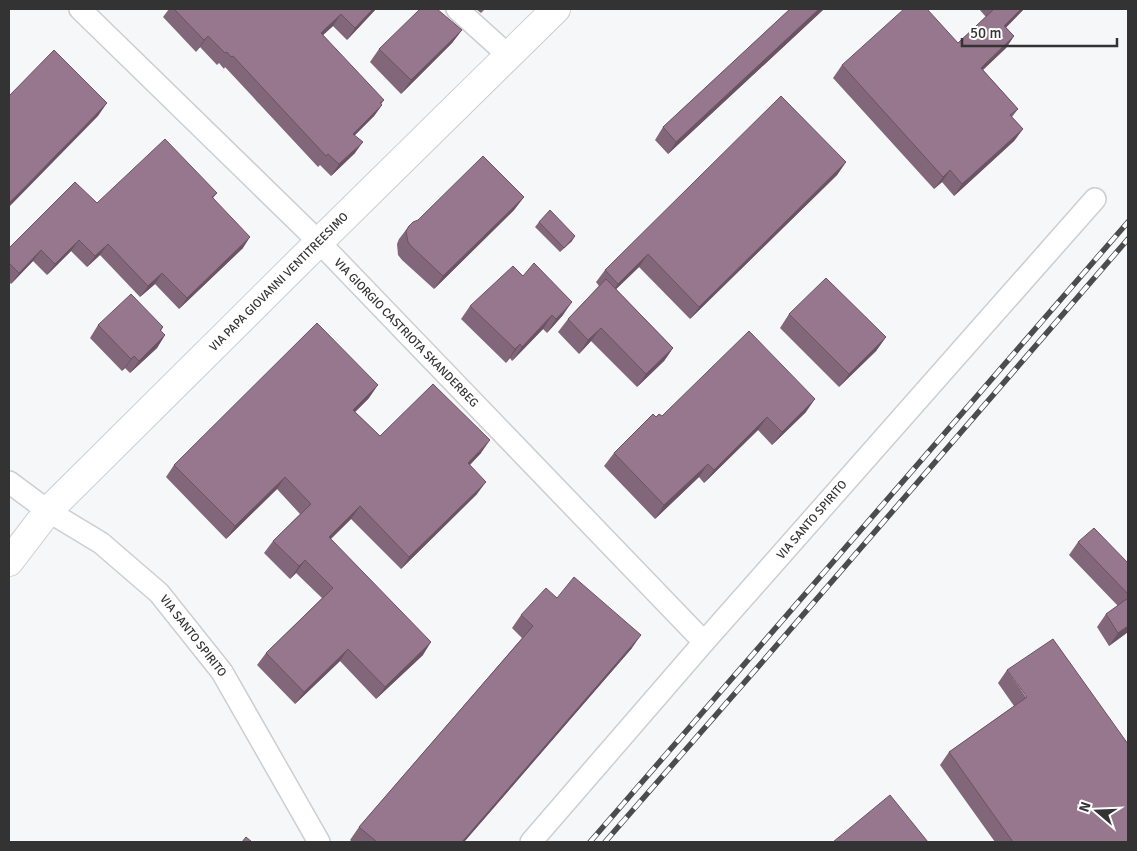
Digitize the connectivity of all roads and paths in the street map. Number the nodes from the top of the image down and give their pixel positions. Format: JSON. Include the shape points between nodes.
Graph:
{"nodes":[{"id":1,"x":80,"y":9,"type":"edge"},
{"id":2,"x":457,"y":9,"type":"edge"},
{"id":3,"x":556,"y":9,"type":"edge"},
{"id":4,"x":508,"y":55,"type":"junction"},
{"id":5,"x":1095,"y":199,"type":"dead end"},
{"id":6,"x":319,"y":242,"type":"junction"},
{"id":7,"x":9,"y":482,"type":"edge"},
{"id":8,"x":48,"y":511,"type":"junction"},
{"id":9,"x":9,"y":562,"type":"edge"},
{"id":10,"x":704,"y":642,"type":"junction"},
{"id":11,"x":319,"y":842,"type":"edge"},
{"id":12,"x":531,"y":842,"type":"edge"}],
"edges":[{"from":1,"to":6,"type":"street","name":"VIA GIORGIO CASTRIOTA SKANDERBEG"},
{"from":2,"to":4,"type":"street"},
{"from":3,"to":4,"type":"street","name":"VIA PAPA GIOVANNI VENTITREESIMO"},
{"from":4,"to":6,"type":"street","name":"VIA PAPA GIOVANNI VENTITREESIMO"},
{"from":5,"to":10,"type":"street","name":"VIA SANTO SPIRITO"},
{"from":6,"to":8,"type":"street","name":"VIA PAPA GIOVANNI VENTITREESIMO"},
{"from":6,"to":10,"type":"street","name":"VIA GIORGIO CASTRIOTA SKANDERBEG"},
{"from":7,"to":8,"type":"street","name":"VIA SANTO SPIRITO"},
{"from":8,"to":9,"type":"street","name":"VIA PAPA GIOVANNI VENTITREESIMO"},
{"from":8,"to":11,"type":"street","name":"VIA SANTO SPIRITO","via":[[101,543],[159,592],[222,672]]},
{"from":10,"to":12,"type":"street","name":"VIA SANTO SPIRITO"}]}
